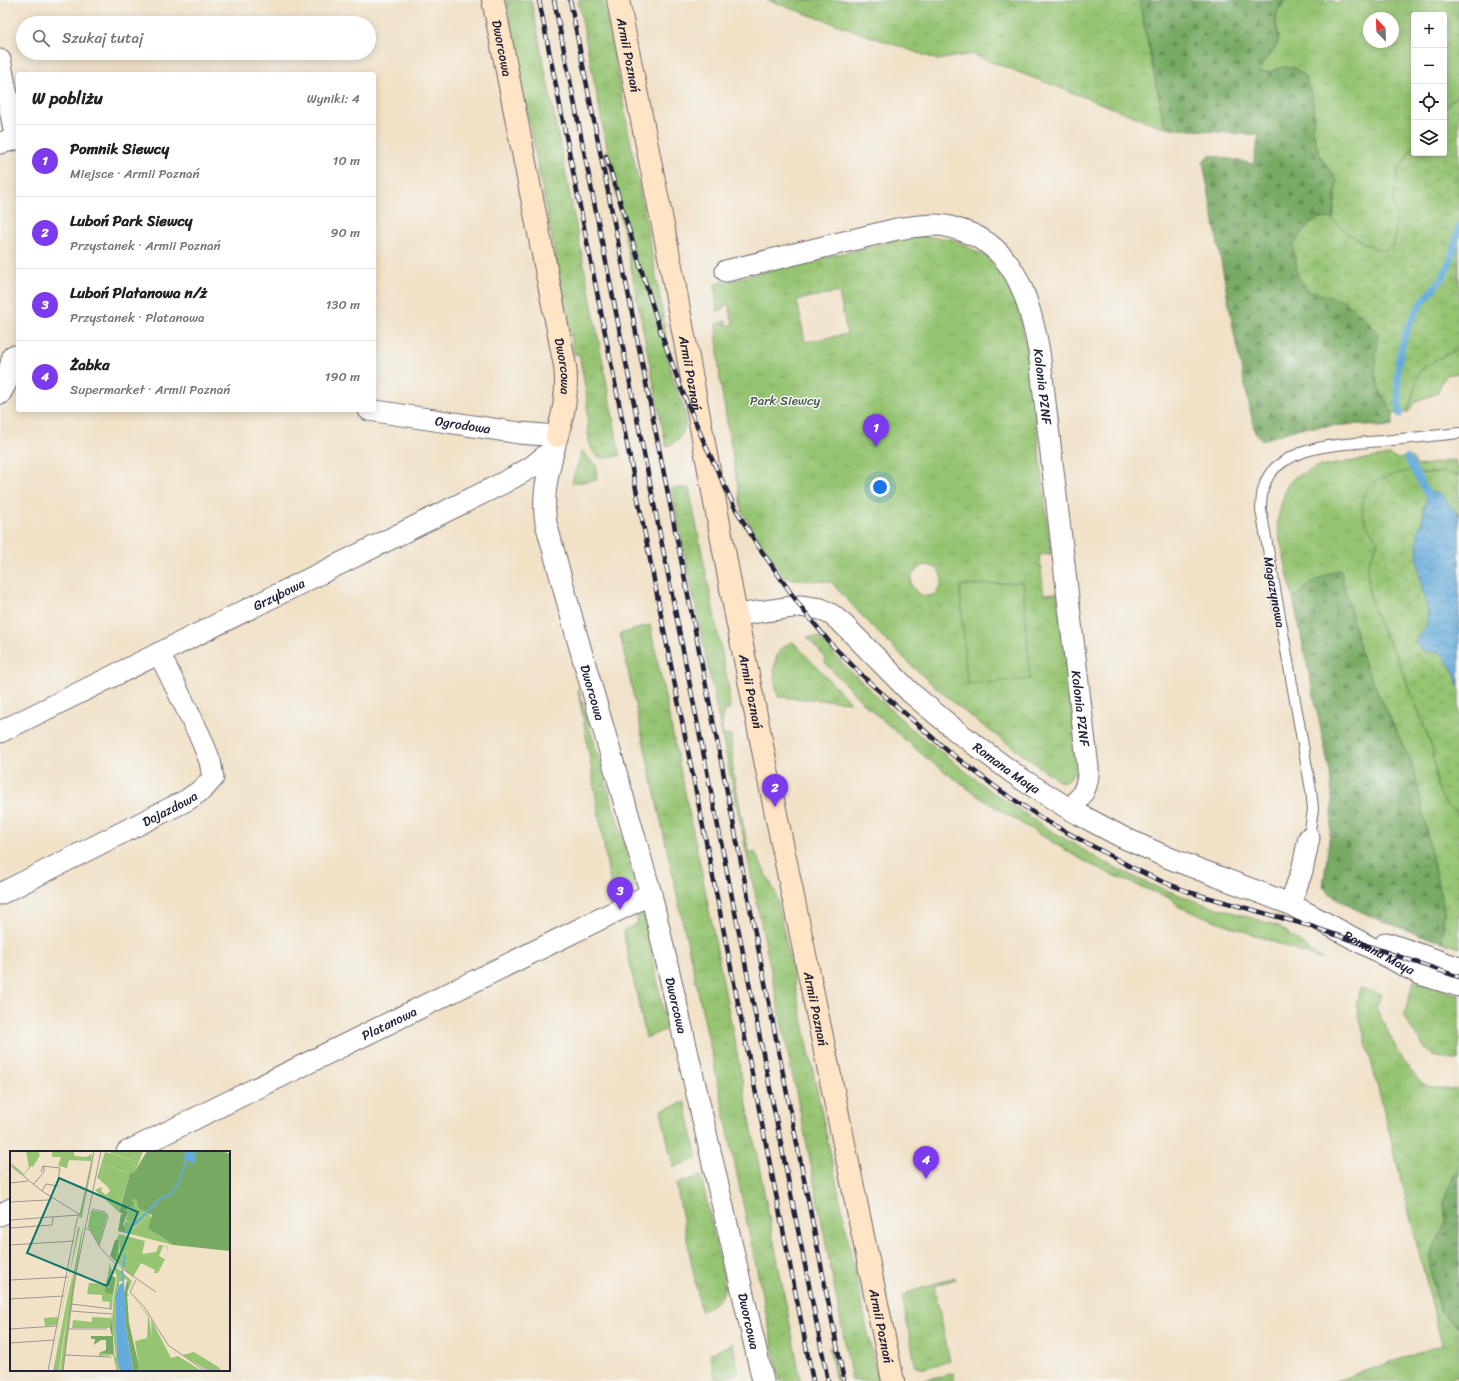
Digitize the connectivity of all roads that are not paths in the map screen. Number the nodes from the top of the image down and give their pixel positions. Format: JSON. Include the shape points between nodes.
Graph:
{"nodes":[{"id":1,"x":493,"y":0,"type":"edge"},
{"id":2,"x":618,"y":0,"type":"edge"},
{"id":3,"x":0,"y":60,"type":"edge"},
{"id":4,"x":11,"y":143,"type":"edge"},
{"id":5,"x":726,"y":271,"type":"dead end"},
{"id":6,"x":10,"y":355,"type":"edge"},
{"id":7,"x":0,"y":394,"type":"edge"},
{"id":8,"x":376,"y":411,"type":"edge"},
{"id":9,"x":1459,"y":433,"type":"edge"},
{"id":10,"x":556,"y":443,"type":"junction"},
{"id":11,"x":736,"y":615,"type":"junction"},
{"id":12,"x":159,"y":653,"type":"junction"},
{"id":13,"x":0,"y":732,"type":"edge"},
{"id":14,"x":1071,"y":810,"type":"junction"},
{"id":15,"x":1310,"y":838,"type":"joint"},
{"id":16,"x":0,"y":894,"type":"edge"},
{"id":17,"x":651,"y":894,"type":"junction"},
{"id":18,"x":1297,"y":907,"type":"junction"},
{"id":19,"x":1459,"y":968,"type":"edge"},
{"id":20,"x":1459,"y":986,"type":"edge"},
{"id":21,"x":129,"y":1151,"type":"edge"},
{"id":22,"x":10,"y":1210,"type":"edge"},
{"id":23,"x":0,"y":1215,"type":"edge"},
{"id":24,"x":763,"y":1381,"type":"edge"},
{"id":25,"x":893,"y":1381,"type":"edge"}],
"edges":[{"from":1,"to":10,"type":"main road","name":"Dworcowa","via":[[565,366],[566,404]]},
{"from":2,"to":11,"type":"main road","name":"Armii Poznań"},
{"from":3,"to":4,"type":"street"},
{"from":5,"to":14,"type":"street","name":"Kolonia PZNF","via":[[897,229],[938,225],[956,228],[989,244],[1015,273],[1031,310],[1039,351],[1088,768],[1086,788]]},
{"from":6,"to":7,"type":"street","via":[[6,382]]},
{"from":8,"to":10,"type":"street","name":"Ogrodowa","via":[[519,433]]},
{"from":9,"to":15,"type":"lane","name":"Magazynowa","via":[[1333,446],[1302,453],[1274,469],[1261,493],[1260,510],[1311,790],[1313,808]]},
{"from":10,"to":12,"type":"street","name":"Grzybowa","via":[[530,468],[503,483]]},
{"from":10,"to":17,"type":"street","name":"Dworcowa","via":[[544,496],[546,523]]},
{"from":11,"to":14,"type":"street","name":"Romana Maya","via":[[800,606],[821,609],[832,615],[911,693],[959,733],[1020,778]]},
{"from":11,"to":25,"type":"main road","name":"Armii Poznań"},
{"from":12,"to":13,"type":"street","name":"Grzybowa"},
{"from":12,"to":16,"type":"street","name":"Dojazdowa","via":[[200,736],[213,778],[187,800]]},
{"from":14,"to":18,"type":"street","name":"Romana Maya","via":[[1169,858]]},
{"from":15,"to":18,"type":"street","name":"Magazynowa"},
{"from":17,"to":21,"type":"street","name":"Platanowa"},
{"from":17,"to":24,"type":"street","name":"Dworcowa"},
{"from":18,"to":19,"type":"street","name":"Romana Maya","via":[[1400,949]]},
{"from":18,"to":20,"type":"street","name":"Romana Maya","via":[[1420,974]]},
{"from":22,"to":23,"type":"street"}]}
